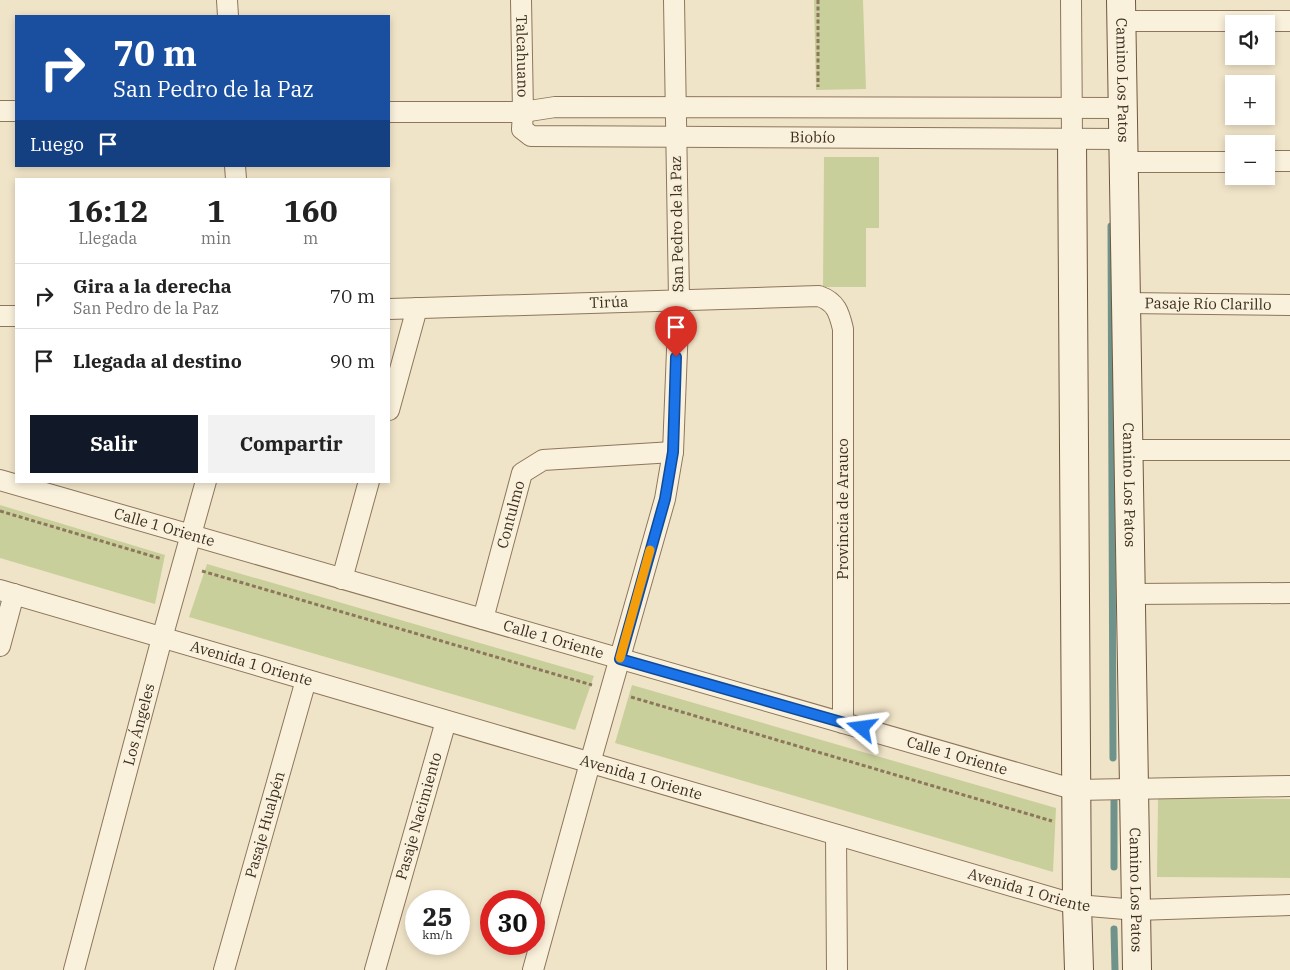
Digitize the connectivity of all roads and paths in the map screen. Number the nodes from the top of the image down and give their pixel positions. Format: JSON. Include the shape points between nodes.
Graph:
{"nodes":[{"id":1,"x":228,"y":0,"type":"edge"},
{"id":2,"x":521,"y":0,"type":"edge"},
{"id":3,"x":674,"y":0,"type":"edge"},
{"id":4,"x":818,"y":0,"type":"edge"},
{"id":5,"x":1071,"y":0,"type":"edge"},
{"id":6,"x":1121,"y":11,"type":"edge"},
{"id":7,"x":228,"y":15,"type":"edge"},
{"id":8,"x":1290,"y":21,"type":"edge"},
{"id":9,"x":676,"y":108,"type":"junction"},
{"id":10,"x":818,"y":108,"type":"junction"},
{"id":11,"x":1072,"y":108,"type":"junction"},
{"id":12,"x":1123,"y":108,"type":"junction"},
{"id":13,"x":0,"y":110,"type":"edge"},
{"id":14,"x":15,"y":111,"type":"edge"},
{"id":15,"x":390,"y":112,"type":"edge"},
{"id":16,"x":523,"y":112,"type":"junction"},
{"id":17,"x":676,"y":136,"type":"junction"},
{"id":18,"x":1072,"y":139,"type":"junction"},
{"id":19,"x":1123,"y":150,"type":"junction"},
{"id":20,"x":1225,"y":161,"type":"edge"},
{"id":21,"x":1290,"y":161,"type":"edge"},
{"id":22,"x":1275,"y":162,"type":"edge"},
{"id":23,"x":679,"y":299,"type":"junction"},
{"id":24,"x":829,"y":299,"type":"joint"},
{"id":25,"x":1126,"y":303,"type":"junction"},
{"id":26,"x":1290,"y":305,"type":"edge"},
{"id":27,"x":417,"y":308,"type":"junction"},
{"id":28,"x":390,"y":309,"type":"edge"},
{"id":29,"x":0,"y":316,"type":"edge"},
{"id":30,"x":15,"y":316,"type":"edge"},
{"id":31,"x":390,"y":406,"type":"edge"},
{"id":32,"x":1128,"y":450,"type":"junction"},
{"id":33,"x":1290,"y":450,"type":"edge"},
{"id":34,"x":673,"y":452,"type":"junction"},
{"id":35,"x":0,"y":480,"type":"edge"},
{"id":36,"x":205,"y":483,"type":"edge"},
{"id":37,"x":368,"y":483,"type":"edge"},
{"id":38,"x":0,"y":511,"type":"edge"},
{"id":39,"x":191,"y":535,"type":"junction"},
{"id":40,"x":183,"y":565,"type":"junction"},
{"id":41,"x":342,"y":579,"type":"junction"},
{"id":42,"x":7,"y":592,"type":"edge"},
{"id":43,"x":1290,"y":593,"type":"edge"},
{"id":44,"x":1131,"y":594,"type":"junction"},
{"id":45,"x":483,"y":619,"type":"junction"},
{"id":46,"x":162,"y":638,"type":"junction"},
{"id":47,"x":0,"y":646,"type":"edge"},
{"id":48,"x":620,"y":659,"type":"junction"},
{"id":49,"x":306,"y":680,"type":"junction"},
{"id":50,"x":611,"y":691,"type":"junction"},
{"id":51,"x":446,"y":721,"type":"junction"},
{"id":52,"x":843,"y":723,"type":"junction"},
{"id":53,"x":590,"y":763,"type":"junction"},
{"id":54,"x":1290,"y":786,"type":"edge"},
{"id":55,"x":1134,"y":789,"type":"junction"},
{"id":56,"x":1076,"y":790,"type":"junction"},
{"id":57,"x":1077,"y":828,"type":"junction"},
{"id":58,"x":836,"y":835,"type":"junction"},
{"id":59,"x":1077,"y":905,"type":"junction"},
{"id":60,"x":1290,"y":905,"type":"edge"},
{"id":61,"x":1136,"y":910,"type":"junction"},
{"id":62,"x":74,"y":970,"type":"edge"},
{"id":63,"x":224,"y":970,"type":"edge"},
{"id":64,"x":375,"y":970,"type":"edge"},
{"id":65,"x":533,"y":970,"type":"edge"},
{"id":66,"x":837,"y":970,"type":"edge"},
{"id":67,"x":1079,"y":970,"type":"edge"},
{"id":68,"x":1138,"y":970,"type":"edge"}],
"edges":[{"from":1,"to":7,"type":"street"},
{"from":2,"to":16,"type":"street","name":"Talcahuano"},
{"from":3,"to":9,"type":"street","name":"San Pedro de la Paz"},
{"from":4,"to":10,"type":"path"},
{"from":5,"to":11,"type":"street"},
{"from":6,"to":8,"type":"street"},
{"from":6,"to":12,"type":"street","name":"Camino Los Patos"},
{"from":9,"to":10,"type":"street","name":"Biobío"},
{"from":9,"to":16,"type":"street","name":"Biobío","via":[[555,107]]},
{"from":9,"to":17,"type":"street","name":"San Pedro de la Paz"},
{"from":10,"to":11,"type":"street","name":"Biobío"},
{"from":11,"to":12,"type":"street","name":"Biobío"},
{"from":11,"to":18,"type":"street"},
{"from":12,"to":19,"type":"street","name":"Camino Los Patos"},
{"from":13,"to":14,"type":"street"},
{"from":15,"to":16,"type":"street","name":"Biobío"},
{"from":16,"to":17,"type":"street","name":"Biobío","via":[[522,129],[532,136]]},
{"from":17,"to":18,"type":"street","name":"Biobío"},
{"from":17,"to":23,"type":"street","name":"San Pedro de la Paz"},
{"from":18,"to":19,"type":"street","name":"Biobío"},
{"from":18,"to":56,"type":"street"},
{"from":19,"to":20,"type":"street","name":"Biobío"},
{"from":19,"to":25,"type":"street","name":"Camino Los Patos"},
{"from":21,"to":22,"type":"street"},
{"from":23,"to":24,"type":"street","name":"Tirúa","via":[[819,296]]},
{"from":23,"to":27,"type":"street","name":"Tirúa"},
{"from":23,"to":34,"type":"street","name":"San Pedro de la Paz"},
{"from":24,"to":52,"type":"street","name":"Provincia de Arauco","via":[[836,308],[843,329]]},
{"from":25,"to":26,"type":"street","name":"Pasaje Río Clarillo"},
{"from":25,"to":32,"type":"street","name":"Camino Los Patos"},
{"from":27,"to":28,"type":"street","name":"Tirúa"},
{"from":27,"to":31,"type":"street"},
{"from":29,"to":30,"type":"street"},
{"from":32,"to":33,"type":"street"},
{"from":32,"to":44,"type":"street","name":"Camino Los Patos"},
{"from":34,"to":45,"type":"street","name":"Contulmo","via":[[543,460],[522,473]]},
{"from":34,"to":48,"type":"street","name":"San Pedro de la Paz","via":[[665,499]]},
{"from":35,"to":39,"type":"street","name":"Calle 1 Oriente"},
{"from":36,"to":39,"type":"street","name":"Los Ángeles"},
{"from":37,"to":41,"type":"street"},
{"from":38,"to":40,"type":"path"},
{"from":39,"to":40,"type":"street","name":"Los Ángeles"},
{"from":39,"to":41,"type":"street","name":"Calle 1 Oriente"},
{"from":40,"to":46,"type":"street","name":"Los Ángeles"},
{"from":40,"to":50,"type":"path"},
{"from":41,"to":45,"type":"street","name":"Calle 1 Oriente"},
{"from":42,"to":46,"type":"street","name":"Avenida 1 Oriente"},
{"from":42,"to":47,"type":"street"},
{"from":43,"to":44,"type":"street"},
{"from":44,"to":55,"type":"street","name":"Camino Los Patos"},
{"from":45,"to":48,"type":"street","name":"Calle 1 Oriente"},
{"from":46,"to":49,"type":"street","name":"Avenida 1 Oriente"},
{"from":46,"to":62,"type":"street","name":"Los Ángeles"},
{"from":48,"to":50,"type":"street","name":"San Pedro de la Paz"},
{"from":48,"to":52,"type":"street","name":"Calle 1 Oriente"},
{"from":49,"to":51,"type":"street","name":"Avenida 1 Oriente"},
{"from":49,"to":63,"type":"street","name":"Pasaje Hualpén"},
{"from":50,"to":53,"type":"street","name":"San Pedro de la Paz"},
{"from":50,"to":57,"type":"path"},
{"from":51,"to":53,"type":"street","name":"Avenida 1 Oriente"},
{"from":51,"to":64,"type":"street","name":"Pasaje Nacimiento"},
{"from":52,"to":56,"type":"street","name":"Calle 1 Oriente"},
{"from":53,"to":58,"type":"street","name":"Avenida 1 Oriente"},
{"from":53,"to":65,"type":"street","name":"San Pedro de la Paz"},
{"from":54,"to":55,"type":"street","name":"Calle 1 Oriente"},
{"from":55,"to":56,"type":"street","name":"Calle 1 Oriente"},
{"from":55,"to":61,"type":"street","name":"Camino Los Patos"},
{"from":56,"to":57,"type":"street"},
{"from":57,"to":59,"type":"street"},
{"from":58,"to":59,"type":"street","name":"Avenida 1 Oriente"},
{"from":58,"to":66,"type":"street"},
{"from":59,"to":61,"type":"street","name":"Avenida 1 Oriente"},
{"from":59,"to":67,"type":"street"},
{"from":60,"to":61,"type":"street","name":"Avenida 1 Oriente"},
{"from":61,"to":68,"type":"street","name":"Camino Los Patos"}]}
